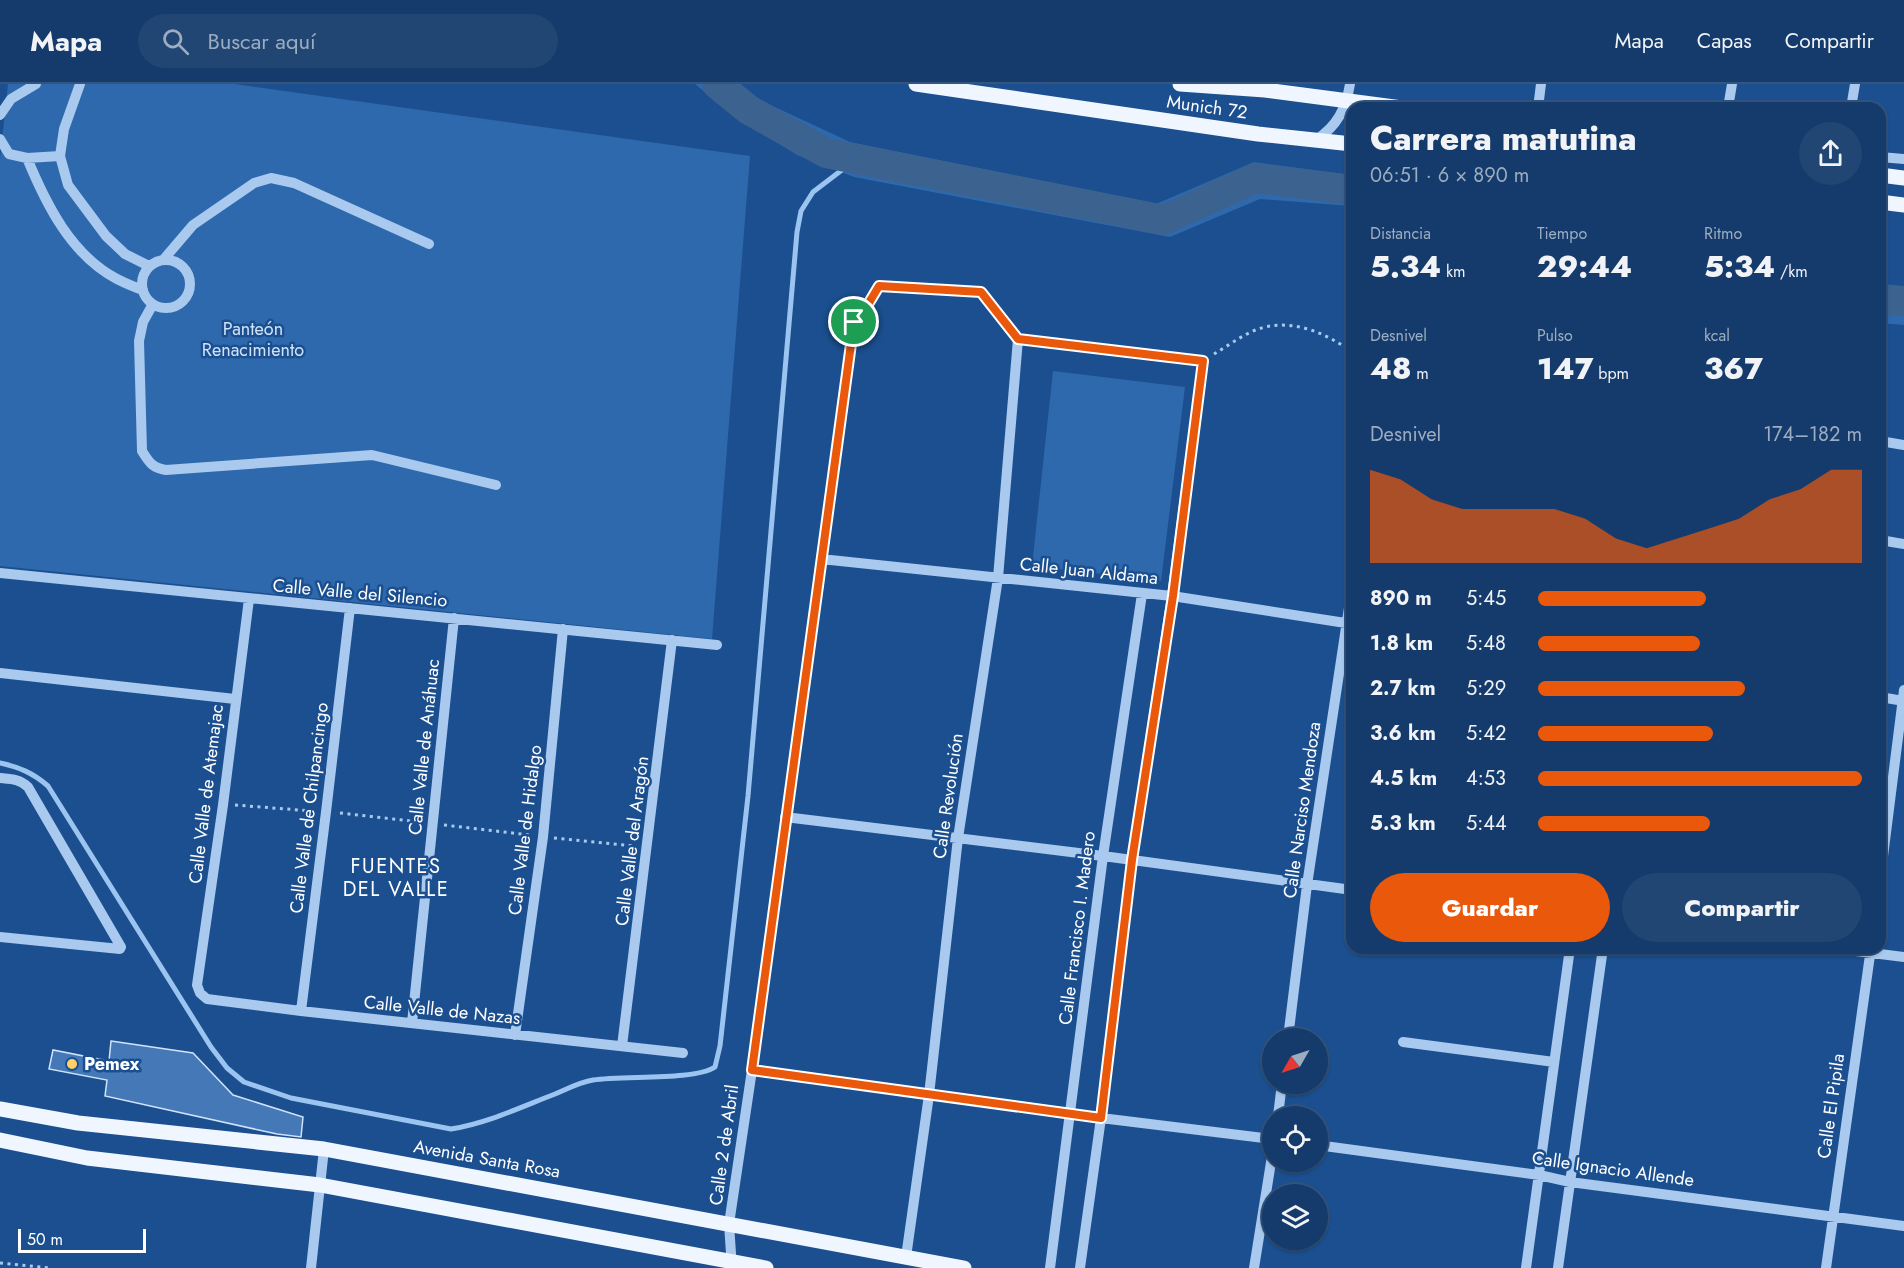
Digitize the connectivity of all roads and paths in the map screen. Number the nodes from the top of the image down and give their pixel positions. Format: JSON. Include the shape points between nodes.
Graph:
{"nodes":[{"id":1,"x":36,"y":84,"type":"edge"},
{"id":2,"x":81,"y":84,"type":"edge"},
{"id":3,"x":916,"y":84,"type":"edge"},
{"id":4,"x":1180,"y":84,"type":"edge"},
{"id":5,"x":1350,"y":84,"type":"edge"},
{"id":6,"x":1541,"y":84,"type":"edge"},
{"id":7,"x":1732,"y":84,"type":"edge"},
{"id":8,"x":1855,"y":84,"type":"edge"},
{"id":9,"x":1265,"y":87,"type":"edge"},
{"id":10,"x":1347,"y":100,"type":"junction"},
{"id":11,"x":1361,"y":102,"type":"edge"},
{"id":12,"x":1539,"y":102,"type":"edge"},
{"id":13,"x":1729,"y":102,"type":"edge"},
{"id":14,"x":1852,"y":102,"type":"edge"},
{"id":15,"x":1346,"y":103,"type":"edge"},
{"id":16,"x":0,"y":115,"type":"edge"},
{"id":17,"x":0,"y":140,"type":"edge"},
{"id":18,"x":1316,"y":140,"type":"junction"},
{"id":19,"x":1346,"y":143,"type":"edge"},
{"id":20,"x":60,"y":156,"type":"junction"},
{"id":21,"x":27,"y":158,"type":"junction"},
{"id":22,"x":1886,"y":158,"type":"edge"},
{"id":23,"x":1904,"y":159,"type":"edge"},
{"id":24,"x":1886,"y":176,"type":"edge"},
{"id":25,"x":1904,"y":178,"type":"edge"},
{"id":26,"x":1886,"y":203,"type":"edge"},
{"id":27,"x":1904,"y":205,"type":"edge"},
{"id":28,"x":429,"y":244,"type":"dead end"},
{"id":29,"x":164,"y":260,"type":"junction"},
{"id":30,"x":149,"y":266,"type":"junction"},
{"id":31,"x":143,"y":290,"type":"junction"},
{"id":32,"x":153,"y":304,"type":"junction"},
{"id":33,"x":1018,"y":339,"type":"junction"},
{"id":34,"x":1346,"y":349,"type":"edge"},
{"id":35,"x":1203,"y":361,"type":"junction"},
{"id":36,"x":1886,"y":442,"type":"edge"},
{"id":37,"x":1904,"y":445,"type":"edge"},
{"id":38,"x":496,"y":485,"type":"dead end"},
{"id":39,"x":1886,"y":541,"type":"edge"},
{"id":40,"x":1904,"y":544,"type":"edge"},
{"id":41,"x":821,"y":559,"type":"junction"},
{"id":42,"x":0,"y":573,"type":"edge"},
{"id":43,"x":998,"y":578,"type":"junction"},
{"id":44,"x":1142,"y":594,"type":"junction"},
{"id":45,"x":1173,"y":596,"type":"junction"},
{"id":46,"x":249,"y":599,"type":"junction"},
{"id":47,"x":350,"y":608,"type":"junction"},
{"id":48,"x":454,"y":618,"type":"junction"},
{"id":49,"x":1346,"y":624,"type":"edge"},
{"id":50,"x":563,"y":629,"type":"junction"},
{"id":51,"x":672,"y":640,"type":"junction"},
{"id":52,"x":1346,"y":643,"type":"edge"},
{"id":53,"x":717,"y":645,"type":"dead end"},
{"id":54,"x":0,"y":673,"type":"edge"},
{"id":55,"x":1886,"y":697,"type":"edge"},
{"id":56,"x":1904,"y":697,"type":"edge"},
{"id":57,"x":235,"y":699,"type":"junction"},
{"id":58,"x":0,"y":778,"type":"edge"},
{"id":59,"x":785,"y":817,"type":"junction"},
{"id":60,"x":1886,"y":834,"type":"edge"},
{"id":61,"x":958,"y":838,"type":"junction"},
{"id":62,"x":1102,"y":856,"type":"junction"},
{"id":63,"x":1132,"y":860,"type":"junction"},
{"id":64,"x":1307,"y":885,"type":"junction"},
{"id":65,"x":1346,"y":889,"type":"edge"},
{"id":66,"x":0,"y":938,"type":"edge"},
{"id":67,"x":1886,"y":953,"type":"edge"},
{"id":68,"x":1569,"y":954,"type":"edge"},
{"id":69,"x":1602,"y":954,"type":"edge"},
{"id":70,"x":1869,"y":954,"type":"edge"},
{"id":71,"x":1904,"y":957,"type":"edge"},
{"id":72,"x":200,"y":993,"type":"joint"},
{"id":73,"x":300,"y":1011,"type":"junction"},
{"id":74,"x":412,"y":1023,"type":"junction"},
{"id":75,"x":1289,"y":1028,"type":"edge"},
{"id":76,"x":515,"y":1035,"type":"junction"},
{"id":77,"x":1403,"y":1042,"type":"dead end"},
{"id":78,"x":622,"y":1046,"type":"junction"},
{"id":79,"x":683,"y":1053,"type":"dead end"},
{"id":80,"x":1554,"y":1062,"type":"junction"},
{"id":81,"x":752,"y":1070,"type":"junction"},
{"id":82,"x":929,"y":1095,"type":"junction"},
{"id":83,"x":0,"y":1108,"type":"edge"},
{"id":84,"x":1071,"y":1114,"type":"junction"},
{"id":85,"x":1101,"y":1118,"type":"junction"},
{"id":86,"x":1262,"y":1137,"type":"edge"},
{"id":87,"x":0,"y":1140,"type":"edge"},
{"id":88,"x":1328,"y":1146,"type":"edge"},
{"id":89,"x":324,"y":1149,"type":"junction"},
{"id":90,"x":1269,"y":1172,"type":"edge"},
{"id":91,"x":1539,"y":1175,"type":"junction"},
{"id":92,"x":1570,"y":1182,"type":"junction"},
{"id":93,"x":320,"y":1185,"type":"junction"},
{"id":94,"x":1832,"y":1216,"type":"junction"},
{"id":95,"x":729,"y":1224,"type":"junction"},
{"id":96,"x":1904,"y":1226,"type":"edge"},
{"id":97,"x":906,"y":1257,"type":"junction"},
{"id":98,"x":0,"y":1263,"type":"edge"},
{"id":99,"x":732,"y":1265,"type":"edge"},
{"id":100,"x":50,"y":1268,"type":"edge"},
{"id":101,"x":311,"y":1268,"type":"edge"},
{"id":102,"x":766,"y":1268,"type":"edge"},
{"id":103,"x":964,"y":1268,"type":"edge"},
{"id":104,"x":1050,"y":1268,"type":"edge"},
{"id":105,"x":1080,"y":1268,"type":"edge"},
{"id":106,"x":1254,"y":1268,"type":"edge"},
{"id":107,"x":1526,"y":1268,"type":"edge"},
{"id":108,"x":1558,"y":1268,"type":"edge"},
{"id":109,"x":1826,"y":1268,"type":"edge"}],
"edges":[{"from":1,"to":16,"type":"street","via":[[11,99]]},
{"from":2,"to":20,"type":"street","via":[[64,129]]},
{"from":3,"to":18,"type":"main road","name":"Munich 72"},
{"from":4,"to":9,"type":"main road","name":"Munich 72"},
{"from":5,"to":10,"type":"street"},
{"from":6,"to":12,"type":"street"},
{"from":7,"to":13,"type":"street"},
{"from":8,"to":14,"type":"street"},
{"from":9,"to":10,"type":"main road","name":"Munich 72"},
{"from":10,"to":11,"type":"main road","name":"Munich 72"},
{"from":15,"to":18,"type":"street","via":[[1334,126]]},
{"from":17,"to":21,"type":"street","via":[[9,154]]},
{"from":18,"to":19,"type":"main road","name":"Munich 72"},
{"from":20,"to":21,"type":"street"},
{"from":20,"to":30,"type":"street","via":[[68,185],[106,236],[125,254]]},
{"from":21,"to":31,"type":"street","via":[[56,219],[83,253],[116,279]]},
{"from":22,"to":23,"type":"street"},
{"from":24,"to":25,"type":"main road"},
{"from":26,"to":27,"type":"main road"},
{"from":28,"to":29,"type":"street","via":[[294,183],[271,178],[254,183],[199,220]]},
{"from":29,"to":30,"type":"street"},
{"from":29,"to":32,"type":"street","via":[[172,260],[186,270],[189,294],[177,306],[160,308]]},
{"from":30,"to":31,"type":"street","via":[[144,273]]},
{"from":31,"to":32,"type":"street"},
{"from":32,"to":38,"type":"street","via":[[139,341],[142,451],[155,468],[372,455]]},
{"from":33,"to":35,"type":"street"},
{"from":33,"to":41,"type":"street","name":"Calle 2 de Abril","via":[[981,292],[879,286],[854,322]]},
{"from":33,"to":43,"type":"street","name":"Calle Revolución"},
{"from":34,"to":35,"type":"path","via":[[1299,325],[1271,325],[1251,332]]},
{"from":35,"to":45,"type":"street"},
{"from":36,"to":37,"type":"street"},
{"from":39,"to":40,"type":"street"},
{"from":41,"to":43,"type":"street","name":"Calle Juan Aldama"},
{"from":41,"to":59,"type":"street","name":"Calle 2 de Abril"},
{"from":42,"to":46,"type":"street","name":"Calle Valle del Silencio"},
{"from":43,"to":44,"type":"street","name":"Calle Juan Aldama"},
{"from":43,"to":61,"type":"street","name":"Calle Revolución"},
{"from":44,"to":45,"type":"street","name":"Calle Juan Aldama"},
{"from":44,"to":62,"type":"street","name":"Calle Francisco I. Madero"},
{"from":45,"to":49,"type":"street","name":"Calle Juan Aldama"},
{"from":45,"to":63,"type":"street"},
{"from":46,"to":47,"type":"street","name":"Calle Valle del Silencio"},
{"from":46,"to":57,"type":"street","name":"Calle Valle de Atemajac"},
{"from":47,"to":48,"type":"street","name":"Calle Valle del Silencio"},
{"from":47,"to":73,"type":"street","name":"Calle Valle de Chilpancingo"},
{"from":48,"to":50,"type":"street","name":"Calle Valle del Silencio"},
{"from":48,"to":74,"type":"street","name":"Calle Valle de Anáhuac"},
{"from":50,"to":51,"type":"street","name":"Calle Valle del Silencio"},
{"from":50,"to":76,"type":"street","name":"Calle Valle de Hidalgo","via":[[543,837]]},
{"from":51,"to":53,"type":"street","name":"Calle Valle del Silencio"},
{"from":51,"to":78,"type":"street","name":"Calle Valle del Aragón"},
{"from":52,"to":64,"type":"street","name":"Calle Narciso Mendoza"},
{"from":54,"to":57,"type":"street"},
{"from":55,"to":56,"type":"street"},
{"from":56,"to":60,"type":"street"},
{"from":57,"to":72,"type":"street","name":"Calle Valle de Atemajac","via":[[197,985]]},
{"from":58,"to":66,"type":"street","via":[[24,782],[28,787],[121,944],[120,949]]},
{"from":59,"to":61,"type":"street"},
{"from":59,"to":81,"type":"street","name":"Calle 2 de Abril"},
{"from":61,"to":62,"type":"street"},
{"from":61,"to":82,"type":"street","name":"Calle Revolución"},
{"from":62,"to":63,"type":"street"},
{"from":62,"to":84,"type":"street","name":"Calle Francisco I. Madero"},
{"from":63,"to":64,"type":"street"},
{"from":63,"to":85,"type":"street"},
{"from":64,"to":65,"type":"street"},
{"from":64,"to":75,"type":"street","name":"Calle Narciso Mendoza"},
{"from":67,"to":71,"type":"street"},
{"from":68,"to":80,"type":"street"},
{"from":69,"to":92,"type":"street"},
{"from":70,"to":94,"type":"street","name":"Calle El Pipila"},
{"from":72,"to":73,"type":"street","name":"Calle Valle de Nazas","via":[[207,999]]},
{"from":73,"to":74,"type":"street","name":"Calle Valle de Nazas"},
{"from":74,"to":76,"type":"street","name":"Calle Valle de Nazas"},
{"from":76,"to":78,"type":"street","name":"Calle Valle de Nazas"},
{"from":77,"to":80,"type":"street"},
{"from":78,"to":79,"type":"street","name":"Calle Valle de Nazas"},
{"from":80,"to":91,"type":"street"},
{"from":81,"to":82,"type":"street"},
{"from":81,"to":95,"type":"street","name":"Calle 2 de Abril"},
{"from":82,"to":84,"type":"street"},
{"from":82,"to":97,"type":"street","name":"Calle Revolución"},
{"from":83,"to":89,"type":"main road","name":"Avenida Santa Rosa","via":[[78,1123]]},
{"from":84,"to":85,"type":"street"},
{"from":84,"to":104,"type":"street","name":"Calle Francisco I. Madero"},
{"from":85,"to":86,"type":"street"},
{"from":85,"to":105,"type":"street"},
{"from":87,"to":93,"type":"main road","via":[[87,1158]]},
{"from":88,"to":91,"type":"street","name":"Calle Ignacio Allende"},
{"from":89,"to":93,"type":"street"},
{"from":89,"to":95,"type":"main road","name":"Avenida Santa Rosa"},
{"from":90,"to":106,"type":"street"},
{"from":91,"to":92,"type":"street","name":"Calle Ignacio Allende"},
{"from":91,"to":107,"type":"street"},
{"from":92,"to":94,"type":"street","name":"Calle Ignacio Allende"},
{"from":92,"to":108,"type":"street"},
{"from":93,"to":99,"type":"main road"},
{"from":93,"to":101,"type":"street"},
{"from":94,"to":96,"type":"street","name":"Calle Ignacio Allende"},
{"from":94,"to":109,"type":"street","name":"Calle El Pipila"},
{"from":95,"to":97,"type":"main road","name":"Avenida Santa Rosa"},
{"from":95,"to":99,"type":"street","name":"Calle 2 de Abril"},
{"from":97,"to":103,"type":"main road","name":"Avenida Santa Rosa"},
{"from":98,"to":100,"type":"path"},
{"from":99,"to":102,"type":"main road"}]}
